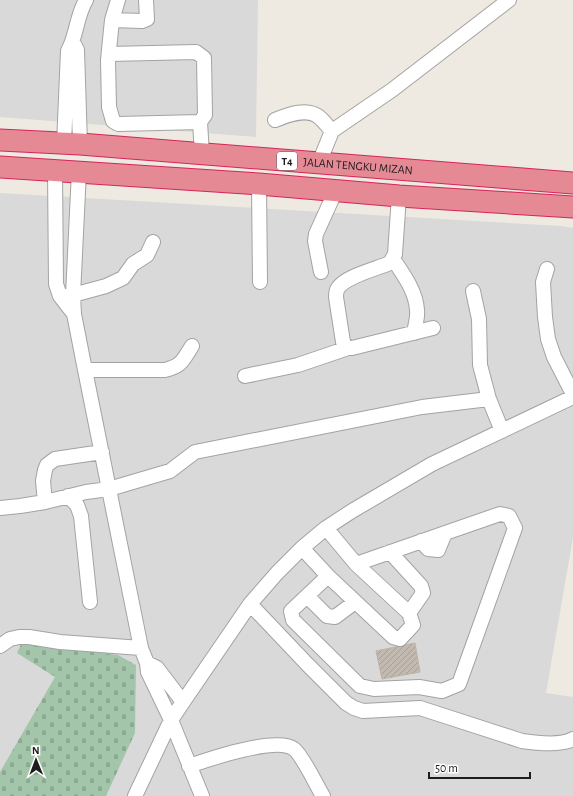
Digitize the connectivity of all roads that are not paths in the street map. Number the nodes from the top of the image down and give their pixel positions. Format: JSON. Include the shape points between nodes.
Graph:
{"nodes":[{"id":1,"x":86,"y":0,"type":"edge"},
{"id":2,"x":118,"y":0,"type":"edge"},
{"id":3,"x":146,"y":0,"type":"edge"},
{"id":4,"x":509,"y":0,"type":"edge"},
{"id":5,"x":112,"y":20,"type":"junction"},
{"id":6,"x":109,"y":54,"type":"junction"},
{"id":7,"x":275,"y":120,"type":"dead end"},
{"id":8,"x":200,"y":122,"type":"junction"},
{"id":9,"x":332,"y":131,"type":"junction"},
{"id":10,"x":0,"y":140,"type":"edge"},
{"id":11,"x":72,"y":144,"type":"junction"},
{"id":12,"x":202,"y":154,"type":"junction"},
{"id":13,"x":319,"y":163,"type":"junction"},
{"id":14,"x":0,"y":167,"type":"edge"},
{"id":15,"x":55,"y":170,"type":"junction"},
{"id":16,"x":79,"y":171,"type":"junction"},
{"id":17,"x":573,"y":183,"type":"edge"},
{"id":18,"x":259,"y":184,"type":"junction"},
{"id":19,"x":336,"y":190,"type":"junction"},
{"id":20,"x":399,"y":196,"type":"junction"},
{"id":21,"x":573,"y":206,"type":"edge"},
{"id":22,"x":153,"y":242,"type":"dead end"},
{"id":23,"x":393,"y":259,"type":"junction"},
{"id":24,"x":547,"y":269,"type":"dead end"},
{"id":25,"x":321,"y":272,"type":"dead end"},
{"id":26,"x":260,"y":282,"type":"dead end"},
{"id":27,"x":473,"y":291,"type":"dead end"},
{"id":28,"x":66,"y":295,"type":"junction"},
{"id":29,"x":433,"y":328,"type":"dead end"},
{"id":30,"x":414,"y":332,"type":"junction"},
{"id":31,"x":192,"y":346,"type":"dead end"},
{"id":32,"x":348,"y":348,"type":"junction"},
{"id":33,"x":85,"y":370,"type":"junction"},
{"id":34,"x":245,"y":376,"type":"dead end"},
{"id":35,"x":573,"y":395,"type":"edge"},
{"id":36,"x":488,"y":399,"type":"junction"},
{"id":37,"x":502,"y":431,"type":"junction"},
{"id":38,"x":102,"y":452,"type":"junction"},
{"id":39,"x":109,"y":489,"type":"junction"},
{"id":40,"x":68,"y":496,"type":"junction"},
{"id":41,"x":45,"y":502,"type":"junction"},
{"id":42,"x":0,"y":508,"type":"edge"},
{"id":43,"x":326,"y":528,"type":"junction"},
{"id":44,"x":302,"y":548,"type":"junction"},
{"id":45,"x":390,"y":552,"type":"junction"},
{"id":46,"x":356,"y":564,"type":"junction"},
{"id":47,"x":328,"y":576,"type":"junction"},
{"id":48,"x":307,"y":596,"type":"junction"},
{"id":49,"x":90,"y":602,"type":"dead end"},
{"id":50,"x":355,"y":602,"type":"junction"},
{"id":51,"x":250,"y":604,"type":"junction"},
{"id":52,"x":409,"y":613,"type":"junction"},
{"id":53,"x":1,"y":645,"type":"edge"},
{"id":54,"x":141,"y":648,"type":"junction"},
{"id":55,"x":147,"y":663,"type":"junction"},
{"id":56,"x":182,"y":702,"type":"junction"},
{"id":57,"x":171,"y":720,"type":"junction"},
{"id":58,"x":573,"y":739,"type":"edge"},
{"id":59,"x":189,"y":766,"type":"junction"},
{"id":60,"x":135,"y":796,"type":"edge"},
{"id":61,"x":202,"y":796,"type":"edge"},
{"id":62,"x":323,"y":796,"type":"edge"}],
"edges":[{"from":1,"to":11,"type":"street","via":[[80,10],[66,64]]},
{"from":2,"to":5,"type":"street"},
{"from":3,"to":5,"type":"street","via":[[147,18],[142,21]]},
{"from":4,"to":9,"type":"street","via":[[380,98]]},
{"from":5,"to":6,"type":"street"},
{"from":6,"to":8,"type":"street","via":[[109,106],[113,122]]},
{"from":6,"to":8,"type":"street","via":[[196,52],[204,58],[205,115]]},
{"from":7,"to":9,"type":"street","via":[[294,112],[307,113],[318,116]]},
{"from":8,"to":12,"type":"street"},
{"from":9,"to":13,"type":"street"},
{"from":10,"to":11,"type":"highway","name":"JALAN TENGKU MIZAN","number":"T4"},
{"from":11,"to":12,"type":"highway","name":"JALAN TENGKU MIZAN","number":"T4"},
{"from":12,"to":13,"type":"highway","name":"JALAN TENGKU MIZAN","number":"T4"},
{"from":13,"to":17,"type":"highway","name":"JALAN TENGKU MIZAN","number":"T4"},
{"from":14,"to":15,"type":"highway","number":"T4"},
{"from":15,"to":16,"type":"highway","number":"T4"},
{"from":15,"to":28,"type":"street","via":[[56,284]]},
{"from":16,"to":18,"type":"highway","number":"T4"},
{"from":16,"to":28,"type":"street"},
{"from":18,"to":19,"type":"highway","number":"T4"},
{"from":18,"to":26,"type":"street"},
{"from":19,"to":20,"type":"highway","number":"T4"},
{"from":19,"to":25,"type":"street","via":[[316,234]]},
{"from":20,"to":21,"type":"highway","number":"T4"},
{"from":20,"to":23,"type":"street"},
{"from":22,"to":28,"type":"street","via":[[147,255],[133,264],[123,278],[106,286]]},
{"from":23,"to":30,"type":"street","via":[[414,296],[417,310]]},
{"from":23,"to":32,"type":"street","via":[[390,263],[346,280],[339,287],[336,297],[343,342]]},
{"from":24,"to":35,"type":"street","via":[[543,282],[544,317],[548,339]]},
{"from":27,"to":36,"type":"street","via":[[479,319],[480,365]]},
{"from":28,"to":33,"type":"street","via":[[74,314]]},
{"from":29,"to":30,"type":"street"},
{"from":30,"to":32,"type":"street"},
{"from":31,"to":33,"type":"street","via":[[183,361],[175,368]]},
{"from":32,"to":34,"type":"street","via":[[298,365]]},
{"from":33,"to":38,"type":"street"},
{"from":35,"to":37,"type":"street"},
{"from":36,"to":37,"type":"street"},
{"from":36,"to":39,"type":"street","via":[[422,407],[195,452],[170,471]]},
{"from":37,"to":43,"type":"street","via":[[432,464]]},
{"from":38,"to":39,"type":"street"},
{"from":38,"to":41,"type":"street","via":[[55,459],[47,465],[43,481]]},
{"from":39,"to":40,"type":"street"},
{"from":39,"to":54,"type":"street"},
{"from":40,"to":41,"type":"street"},
{"from":40,"to":49,"type":"street","via":[[81,516]]},
{"from":41,"to":42,"type":"street"},
{"from":43,"to":44,"type":"street"},
{"from":43,"to":46,"type":"street"},
{"from":44,"to":47,"type":"street"},
{"from":44,"to":51,"type":"street"},
{"from":45,"to":46,"type":"street"},
{"from":45,"to":48,"type":"street","via":[[500,514],[508,516],[515,528],[459,684],[442,690],[419,687],[374,689],[360,686],[293,620],[291,611]]},
{"from":45,"to":52,"type":"street","via":[[421,586],[423,593]]},
{"from":46,"to":52,"type":"street"},
{"from":47,"to":48,"type":"street"},
{"from":47,"to":50,"type":"street"},
{"from":48,"to":50,"type":"street","via":[[327,616],[335,617]]},
{"from":50,"to":52,"type":"street","via":[[393,637],[400,639],[413,625]]},
{"from":51,"to":56,"type":"street"},
{"from":51,"to":58,"type":"street","via":[[307,664],[354,708],[363,711],[420,708],[522,741],[562,743]]},
{"from":53,"to":54,"type":"street","via":[[10,639],[29,637]]},
{"from":54,"to":55,"type":"street"},
{"from":55,"to":56,"type":"street","via":[[157,668]]},
{"from":55,"to":57,"type":"street","via":[[148,672]]},
{"from":56,"to":57,"type":"street"},
{"from":57,"to":59,"type":"street"},
{"from":57,"to":60,"type":"street"},
{"from":59,"to":61,"type":"street"},
{"from":59,"to":62,"type":"street","via":[[229,753],[286,745],[294,749],[300,757]]}]}
